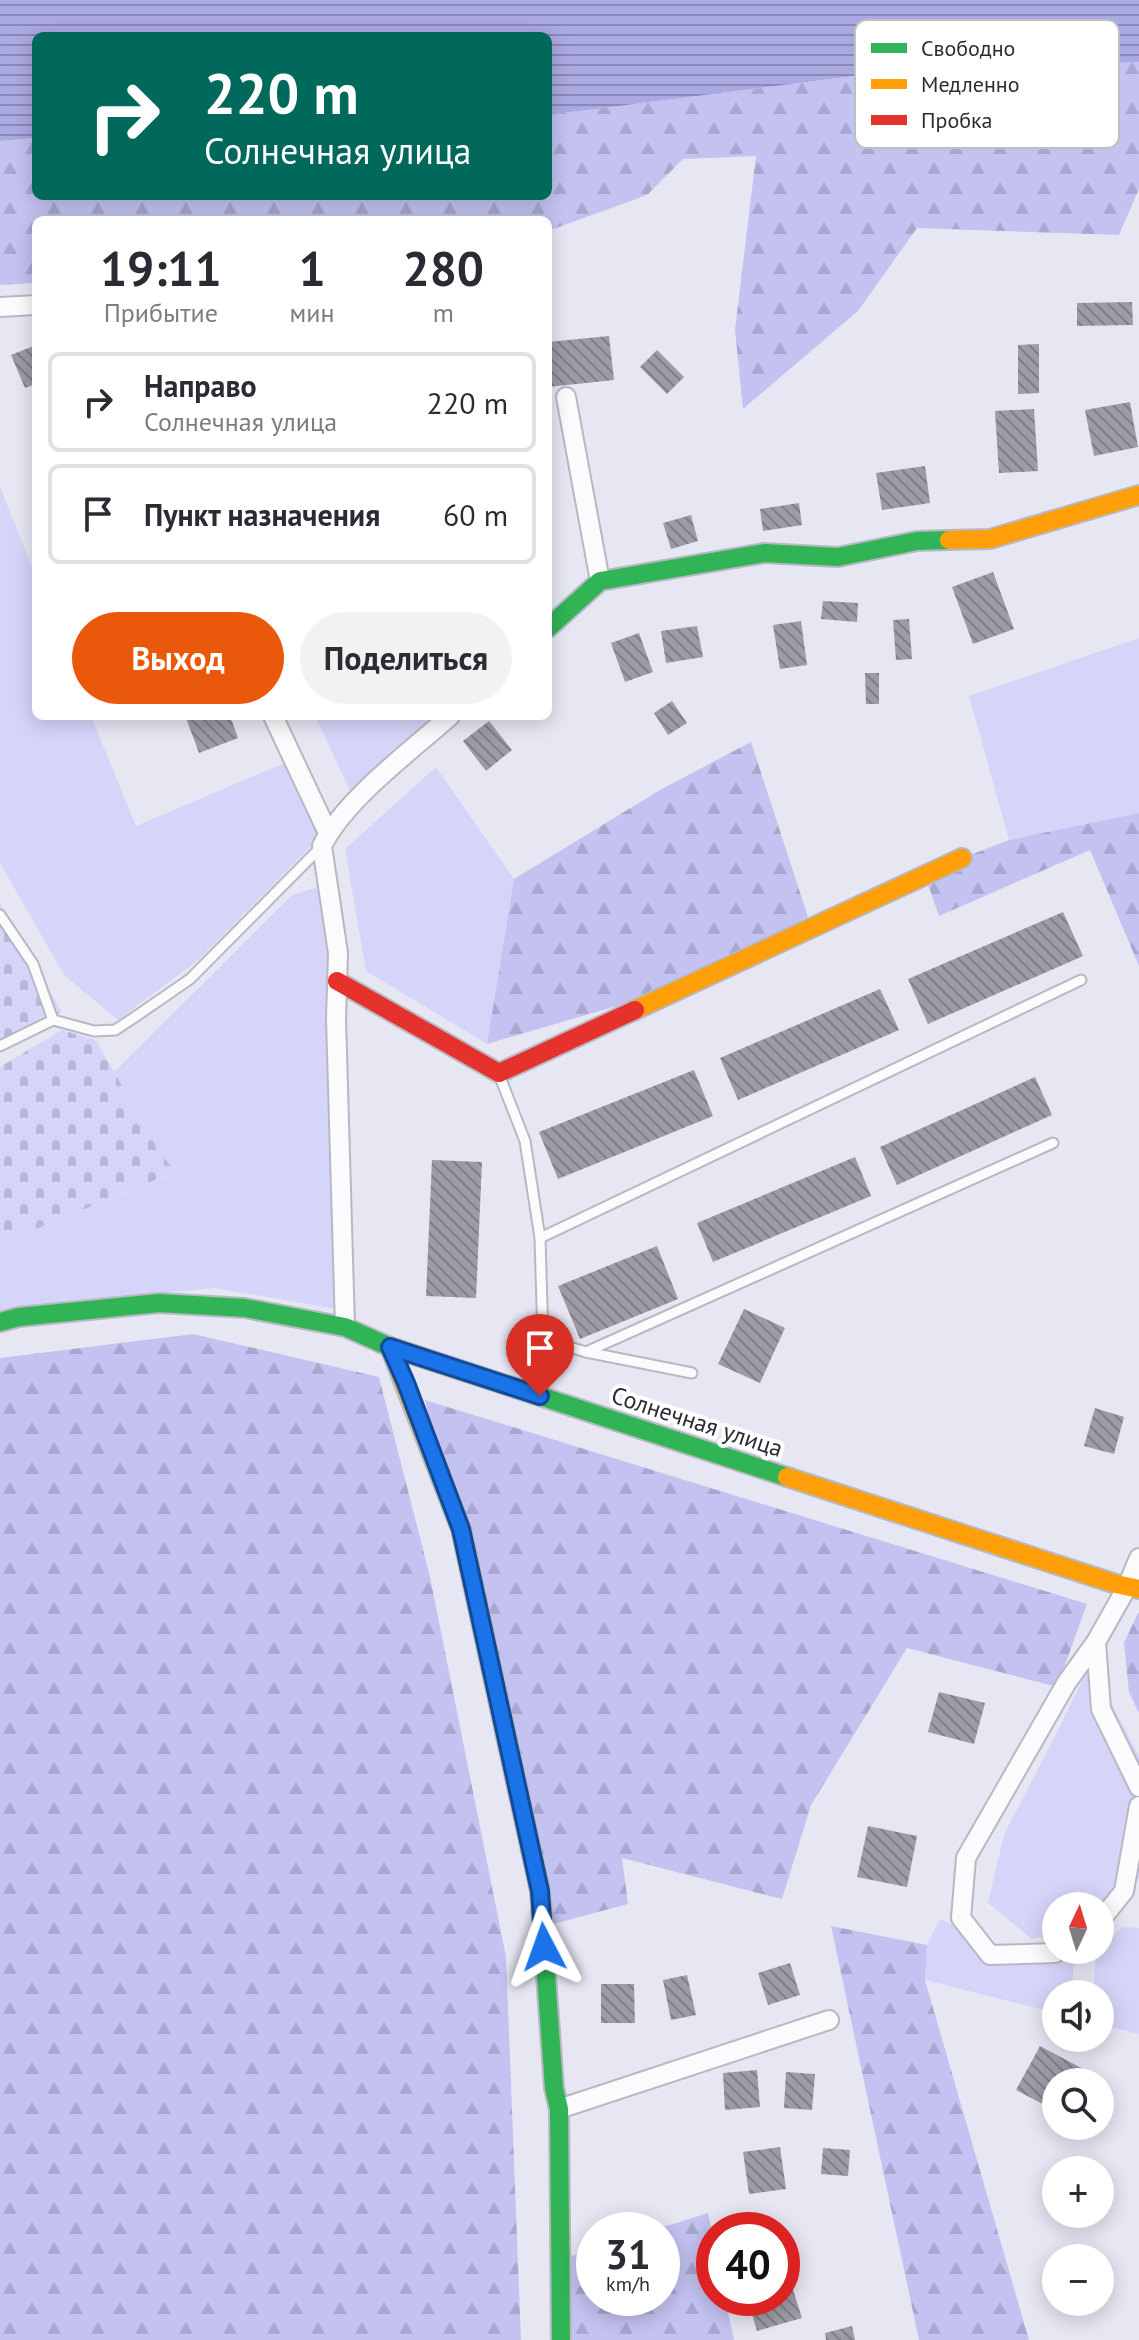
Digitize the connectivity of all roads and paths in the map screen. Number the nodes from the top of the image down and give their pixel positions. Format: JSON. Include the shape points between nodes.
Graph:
{"nodes":[{"id":1,"x":32,"y":305,"type":"edge"},
{"id":2,"x":0,"y":307,"type":"edge"},
{"id":3,"x":566,"y":397,"type":"dead end"},
{"id":4,"x":1139,"y":495,"type":"edge"},
{"id":5,"x":600,"y":581,"type":"junction"},
{"id":6,"x":552,"y":624,"type":"edge"},
{"id":7,"x":275,"y":720,"type":"edge"},
{"id":8,"x":446,"y":720,"type":"edge"},
{"id":9,"x":325,"y":839,"type":"junction"},
{"id":10,"x":962,"y":858,"type":"dead end"},
{"id":11,"x":0,"y":915,"type":"edge"},
{"id":12,"x":1081,"y":980,"type":"dead end"},
{"id":13,"x":337,"y":981,"type":"junction"},
{"id":14,"x":53,"y":1020,"type":"junction"},
{"id":15,"x":0,"y":1046,"type":"edge"},
{"id":16,"x":499,"y":1073,"type":"junction"},
{"id":17,"x":1053,"y":1143,"type":"dead end"},
{"id":18,"x":540,"y":1238,"type":"junction"},
{"id":19,"x":0,"y":1322,"type":"edge"},
{"id":20,"x":345,"y":1327,"type":"junction"},
{"id":21,"x":390,"y":1347,"type":"junction"},
{"id":22,"x":586,"y":1352,"type":"junction"},
{"id":23,"x":692,"y":1373,"type":"dead end"},
{"id":24,"x":1139,"y":1558,"type":"edge"},
{"id":25,"x":1133,"y":1588,"type":"edge"},
{"id":26,"x":1096,"y":1642,"type":"junction"},
{"id":27,"x":1139,"y":1787,"type":"edge"},
{"id":28,"x":1139,"y":1806,"type":"edge"},
{"id":29,"x":1114,"y":1904,"type":"edge"},
{"id":30,"x":1042,"y":1953,"type":"edge"},
{"id":31,"x":829,"y":2020,"type":"dead end"},
{"id":32,"x":559,"y":2109,"type":"junction"},
{"id":33,"x":561,"y":2340,"type":"edge"}],
"edges":[{"from":1,"to":2,"type":"street"},
{"from":3,"to":5,"type":"street"},
{"from":4,"to":5,"type":"street","via":[[990,539],[917,541],[838,557],[764,553]]},
{"from":5,"to":6,"type":"street"},
{"from":7,"to":9,"type":"street"},
{"from":8,"to":9,"type":"street","via":[[351,805]]},
{"from":9,"to":13,"type":"street"},
{"from":9,"to":14,"type":"lane","via":[[190,979],[132,1019],[115,1030],[94,1031]]},
{"from":10,"to":16,"type":"street"},
{"from":11,"to":14,"type":"lane","via":[[33,964]]},
{"from":12,"to":18,"type":"lane"},
{"from":13,"to":16,"type":"street"},
{"from":13,"to":20,"type":"street"},
{"from":14,"to":15,"type":"lane"},
{"from":16,"to":18,"type":"lane","via":[[525,1141]]},
{"from":17,"to":22,"type":"lane"},
{"from":18,"to":22,"type":"lane","via":[[543,1339]]},
{"from":19,"to":20,"type":"street","name":"Солнечная улица","via":[[159,1303],[245,1308]]},
{"from":20,"to":21,"type":"street","name":"Солнечная улица"},
{"from":21,"to":25,"type":"street","name":"Солнечная улица"},
{"from":21,"to":32,"type":"street","via":[[461,1529],[540,1891]]},
{"from":22,"to":23,"type":"lane"},
{"from":24,"to":25,"type":"street"},
{"from":25,"to":26,"type":"street"},
{"from":26,"to":27,"type":"street","via":[[1101,1709]]},
{"from":26,"to":30,"type":"street","via":[[1067,1682],[966,1858],[961,1918],[990,1955]]},
{"from":28,"to":29,"type":"street","via":[[1124,1891]]},
{"from":31,"to":32,"type":"street"},
{"from":32,"to":33,"type":"street"}]}
